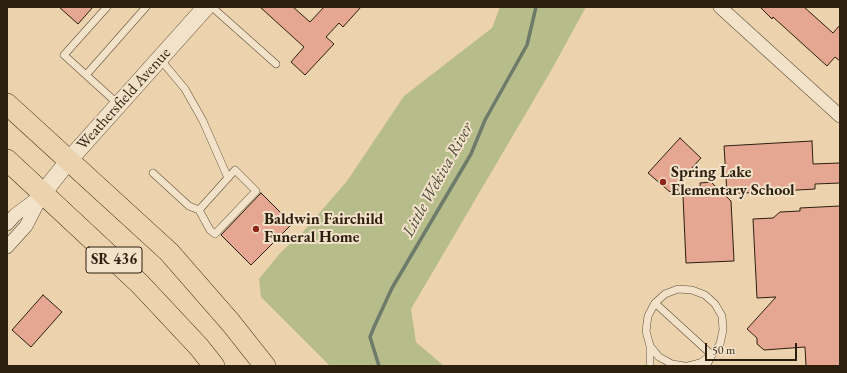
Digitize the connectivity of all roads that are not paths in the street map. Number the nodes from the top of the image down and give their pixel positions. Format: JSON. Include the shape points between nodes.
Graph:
{"nodes":[{"id":1,"x":107,"y":7,"type":"edge"},
{"id":2,"x":146,"y":7,"type":"edge"},
{"id":3,"x":720,"y":7,"type":"edge"},
{"id":4,"x":203,"y":10,"type":"edge"},
{"id":5,"x":160,"y":59,"type":"junction"},
{"id":6,"x":276,"y":64,"type":"dead end"},
{"id":7,"x":86,"y":75,"type":"junction"},
{"id":8,"x":7,"y":104,"type":"edge"},
{"id":9,"x":118,"y":105,"type":"junction"},
{"id":10,"x":840,"y":116,"type":"edge"},
{"id":11,"x":7,"y":160,"type":"edge"},
{"id":12,"x":69,"y":160,"type":"junction"},
{"id":13,"x":153,"y":173,"type":"dead end"},
{"id":14,"x":228,"y":178,"type":"junction"},
{"id":15,"x":43,"y":193,"type":"junction"},
{"id":16,"x":199,"y":210,"type":"junction"},
{"id":17,"x":7,"y":224,"type":"edge"},
{"id":18,"x":7,"y":247,"type":"edge"},
{"id":19,"x":655,"y":303,"type":"junction"},
{"id":20,"x":650,"y":346,"type":"junction"},
{"id":21,"x":712,"y":355,"type":"junction"},
{"id":22,"x":214,"y":366,"type":"edge"},
{"id":23,"x":265,"y":366,"type":"edge"},
{"id":24,"x":650,"y":366,"type":"edge"},
{"id":25,"x":684,"y":366,"type":"edge"},
{"id":26,"x":688,"y":366,"type":"edge"},
{"id":27,"x":706,"y":366,"type":"edge"}],
"edges":[{"from":1,"to":7,"type":"lane","via":[[64,55]]},
{"from":2,"to":7,"type":"lane"},
{"from":3,"to":10,"type":"street"},
{"from":4,"to":5,"type":"street","name":"Weathersfield Avenue"},
{"from":4,"to":6,"type":"lane"},
{"from":5,"to":9,"type":"street","name":"Weathersfield Avenue"},
{"from":5,"to":14,"type":"lane","via":[[185,89],[203,121]]},
{"from":7,"to":9,"type":"lane"},
{"from":8,"to":12,"type":"main road","number":"SR 436"},
{"from":9,"to":12,"type":"street","name":"Weathersfield Avenue"},
{"from":11,"to":15,"type":"main road","number":"SR 436"},
{"from":12,"to":15,"type":"street","name":"Weathersfield Avenue"},
{"from":12,"to":23,"type":"main road","number":"SR 436","via":[[169,252],[232,323]]},
{"from":13,"to":16,"type":"lane","via":[[189,206]]},
{"from":14,"to":16,"type":"lane"},
{"from":14,"to":16,"type":"lane","via":[[235,170],[256,191],[215,234]]},
{"from":15,"to":17,"type":"street","name":"Weathersfield Avenue"},
{"from":15,"to":18,"type":"street","name":"Weathersfield Avenue","via":[[26,226]]},
{"from":15,"to":22,"type":"main road","number":"SR 436","via":[[140,284]]},
{"from":19,"to":20,"type":"lane","via":[[648,316],[646,331]]},
{"from":19,"to":21,"type":"lane"},
{"from":19,"to":21,"type":"lane","via":[[665,294],[678,289],[692,290],[705,295],[715,304],[722,316],[723,330],[720,344]]},
{"from":20,"to":24,"type":"lane"},
{"from":20,"to":25,"type":"lane","via":[[659,357],[672,364]]},
{"from":21,"to":26,"type":"lane","via":[[700,363]]},
{"from":21,"to":27,"type":"lane"}]}
